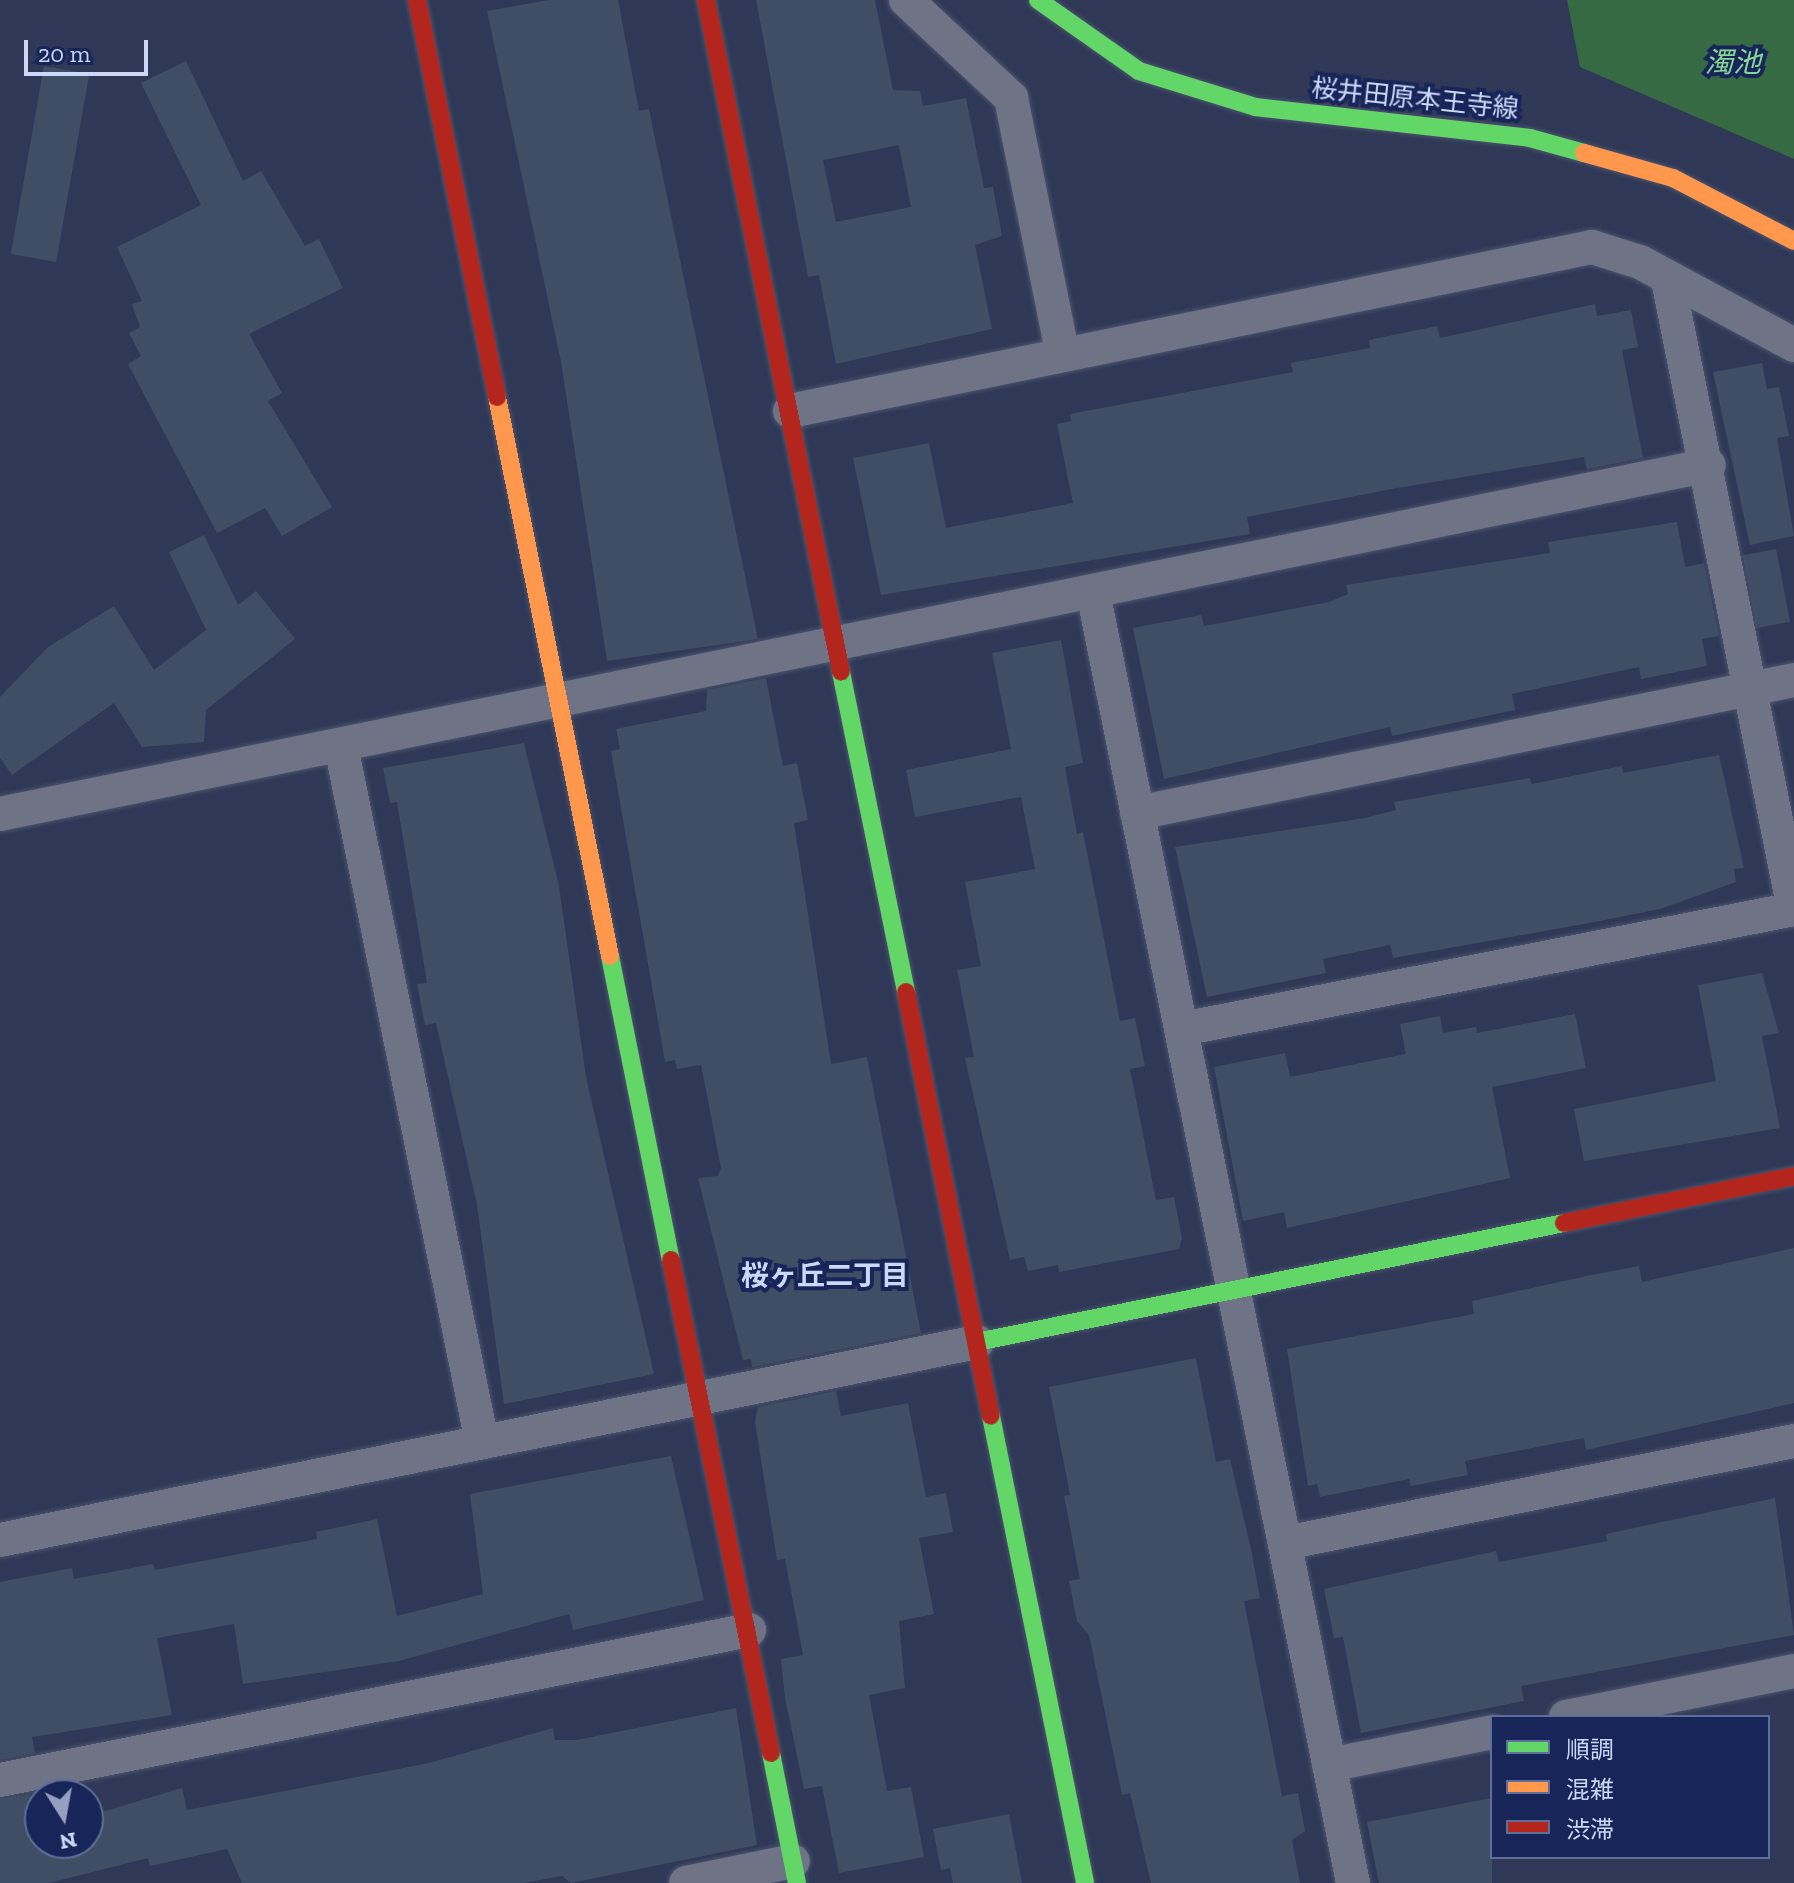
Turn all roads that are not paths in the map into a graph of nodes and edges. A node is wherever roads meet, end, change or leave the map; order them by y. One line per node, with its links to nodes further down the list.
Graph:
1 (417, 0): 15 (street)
2 (706, 0): 9 (street)
3 (906, 0): 8 (street)
4 (1038, 0): 5 (street, 桜井田原本王寺線)
5 (1794, 241)
6 (1668, 280): 7 (street); 8 (street); 10 (street)
7 (1794, 345)
8 (1062, 351): 9 (street)
9 (790, 411): 12 (street)
10 (1709, 465): 11 (street); 14 (street)
11 (1093, 592): 12 (street); 17 (street)
12 (837, 642): 15 (street); 23 (street)
13 (1794, 680): 14 (street)
14 (1750, 689): 17 (street); 19 (street)
15 (558, 698): 16 (street); 24 (street)
16 (341, 746): 18 (street); 26 (street)
17 (1137, 813): 20 (street)
18 (0, 814)
19 (1794, 909): 20 (street)
20 (1182, 1029): 22 (street)
21 (1794, 1176): 22 (street)
22 (1232, 1289): 23 (street); 28 (street)
23 (977, 1342): 24 (street); 37 (street)
24 (702, 1397): 26 (street); 29 (street)
25 (1794, 1441): 28 (street)
26 (482, 1442): 27 (street)
27 (0, 1540)
28 (1285, 1543): 33 (street)
29 (749, 1630): 34 (street); 35 (street)
30 (1794, 1671): 31 (street)
31 (1576, 1715)
32 (1490, 1732): 33 (street)
33 (1329, 1765): 38 (street)
34 (0, 1780)
35 (795, 1872): 36 (street)
36 (686, 1883)
37 (1085, 1883)
38 (1353, 1883)

